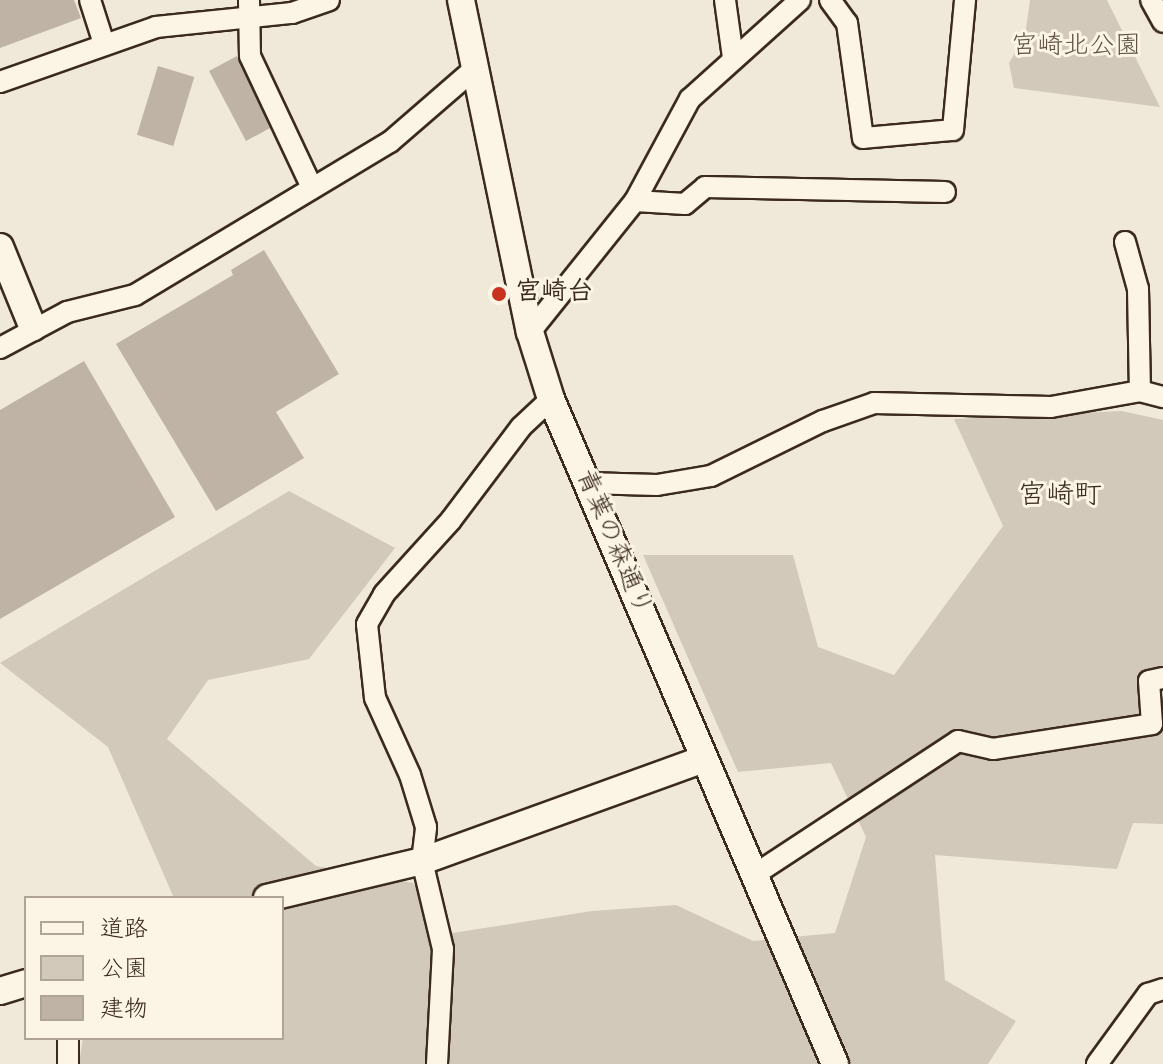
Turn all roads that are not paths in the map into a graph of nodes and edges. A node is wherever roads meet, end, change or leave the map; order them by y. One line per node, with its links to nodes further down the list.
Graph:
1 (90, 0): 11 (street)
2 (329, 0): 9 (street)
3 (461, 0): 13 (street, 青葉の森通り)
4 (725, 0): 12 (street)
5 (800, 0): 12 (street)
6 (830, 0): 7 (street)
7 (965, 0)
8 (1151, 0): 10 (street)
9 (251, 7): 11 (street); 15 (street)
10 (1163, 22)
11 (104, 44): 14 (street)
12 (733, 58): 17 (street)
13 (473, 70): 15 (street); 21 (street, 青葉の森通り)
14 (0, 82)
15 (312, 188): 20 (street)
16 (945, 192): 17 (street)
17 (635, 201): 21 (street)
18 (1125, 242): 23 (street)
19 (0, 247): 20 (street)
20 (33, 328): 22 (street)
21 (530, 332): 25 (street, 青葉の森通り)
22 (0, 348)
23 (1140, 391): 24 (street); 26 (street)
24 (1163, 397)
25 (551, 399): 26 (street, 青葉の森通り); 29 (street)
26 (586, 483): 28 (street, 青葉の森通り)
27 (1163, 678): 30 (street)
28 (704, 759): 29 (street); 30 (street, 青葉の森通り)
29 (422, 861): 31 (street); 37 (street)
30 (754, 875): 38 (street, 青葉の森通り)
31 (275, 896)
32 (24, 984): 34 (street)
33 (1163, 989): 39 (street)
34 (0, 991)
35 (68, 1040): 36 (street)
36 (68, 1064)
37 (437, 1064)
38 (835, 1064)
39 (1097, 1064)

